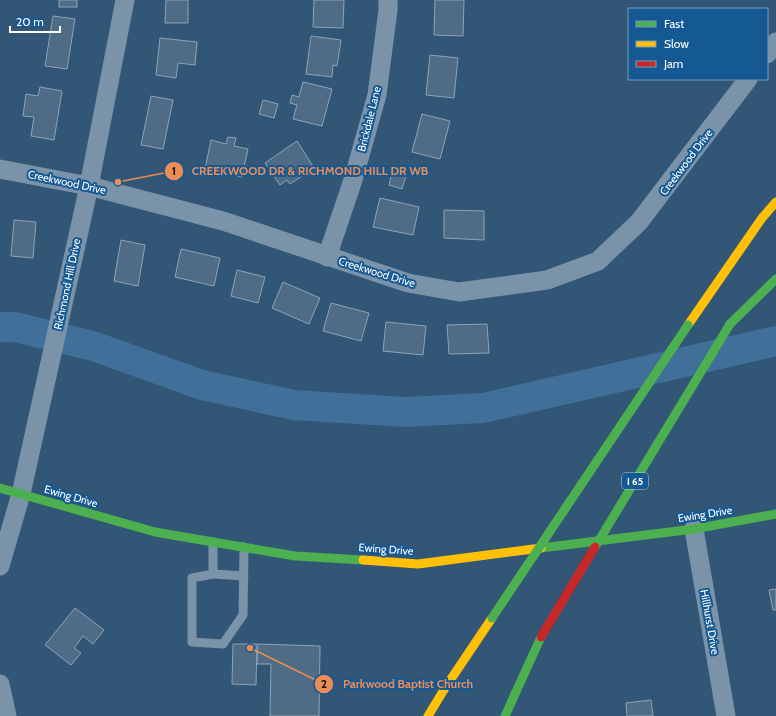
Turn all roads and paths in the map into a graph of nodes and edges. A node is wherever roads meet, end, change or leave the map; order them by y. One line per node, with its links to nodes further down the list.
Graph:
1 (125, 0): 7 (street, Richmond Hill Drive)
2 (388, 0): 9 (street, Brickdale Lane)
3 (776, 42): 4 (street)
4 (768, 53)
5 (747, 80): 9 (street, Creekwood Drive)
6 (0, 169): 7 (street, Creekwood Drive)
7 (89, 186): 9 (street, Creekwood Drive); 12 (street, Richmond Hill Drive)
8 (776, 202): 22 (main road, bridge)
9 (327, 257)
10 (776, 279): 23 (main road, I 65, bridge)
11 (0, 488): 12 (main road, Ewing Drive)
12 (21, 494): 15 (main road, Ewing Drive); 17 (street, Richmond Hill Drive)
13 (776, 514): 14 (main road, Ewing Drive)
14 (694, 529): 16 (main road, Ewing Drive); 24 (street, Hillhurst Drive)
15 (213, 542): 16 (main road, Ewing Drive); 18 (lane)
16 (244, 547): 19 (lane)
17 (0, 566)
18 (213, 574): 19 (lane); 19 (lane)
19 (244, 576)
20 (0, 684): 21 (street)
21 (7, 716)
22 (428, 716)
23 (504, 716)
24 (726, 716)

